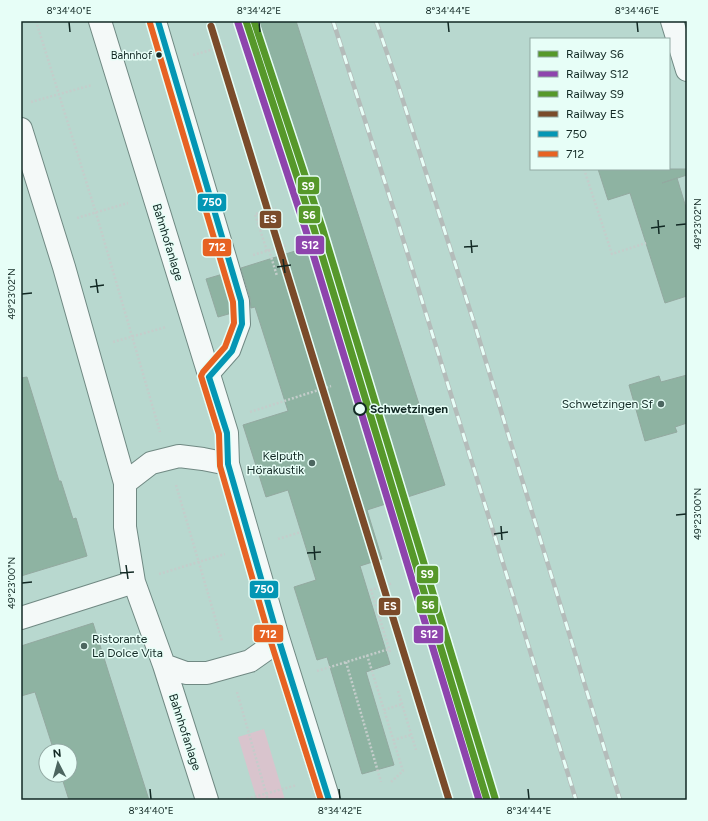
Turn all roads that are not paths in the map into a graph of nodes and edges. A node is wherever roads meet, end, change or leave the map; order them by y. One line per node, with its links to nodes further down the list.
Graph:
1 (100, 21): 6 (street, Bahnhofanlage)
2 (158, 21): 6 (lane)
3 (672, 21): 4 (street)
4 (685, 56)
5 (21, 129): 8 (street, Bahnhofanlage)
6 (209, 377): 7 (street, Bahnhofanlage)
7 (228, 464): 8 (street); 11 (street, Bahnhofanlage)
8 (125, 483): 9 (street, Bahnhofanlage)
9 (134, 582): 10 (street); 12 (street, Bahnhofanlage)
10 (21, 618)
11 (277, 634): 12 (street); 14 (street, Bahnhofanlage)
12 (164, 665): 13 (street, Bahnhofanlage)
13 (207, 800)
14 (329, 800)

